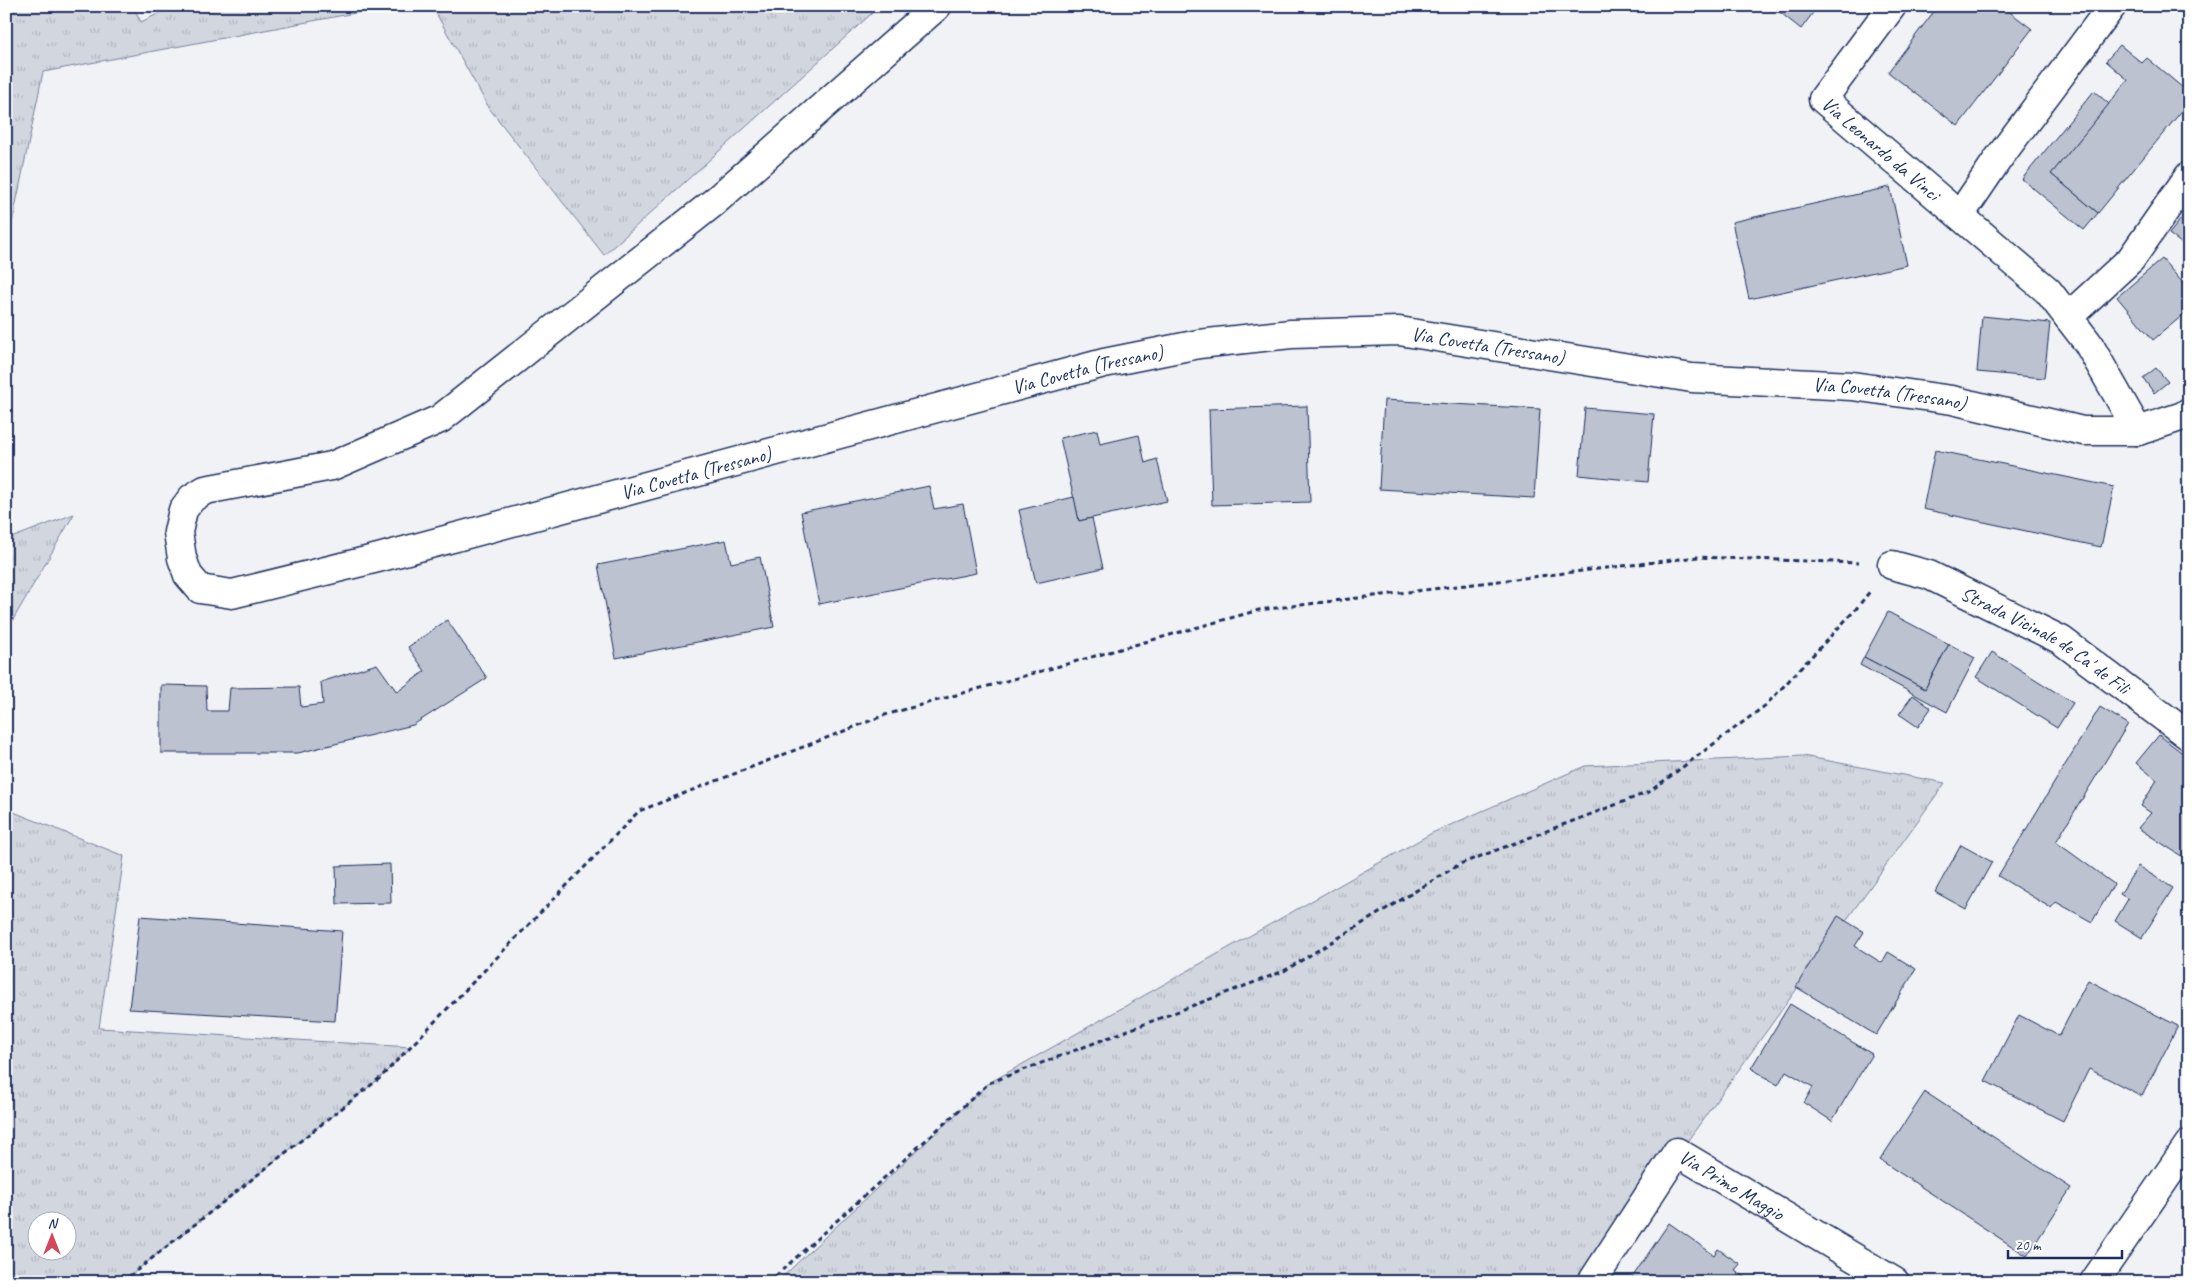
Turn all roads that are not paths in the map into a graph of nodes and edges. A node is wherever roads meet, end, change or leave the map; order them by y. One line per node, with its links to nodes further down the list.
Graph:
1 (937, 6): 8 (street, Via Covetta (Tressano))
2 (1892, 6): 5 (street, Via Leonardo da Vinci)
3 (2112, 6): 5 (street, Via Leonardo da Vinci)
4 (2189, 176): 6 (street)
5 (1960, 215): 6 (street, Via Leonardo da Vinci)
6 (2068, 317): 8 (street, Via Leonardo da Vinci)
7 (2189, 412): 8 (street, Via Covetta (Tressano))
8 (2138, 431)
9 (1892, 564): 10 (street, Strada Vicinale de Ca' de Fili)
10 (2189, 736)
11 (2189, 1144): 14 (street)
12 (1592, 1282): 13 (street, Via Primo Maggio)
13 (1895, 1282)
14 (2094, 1282)

